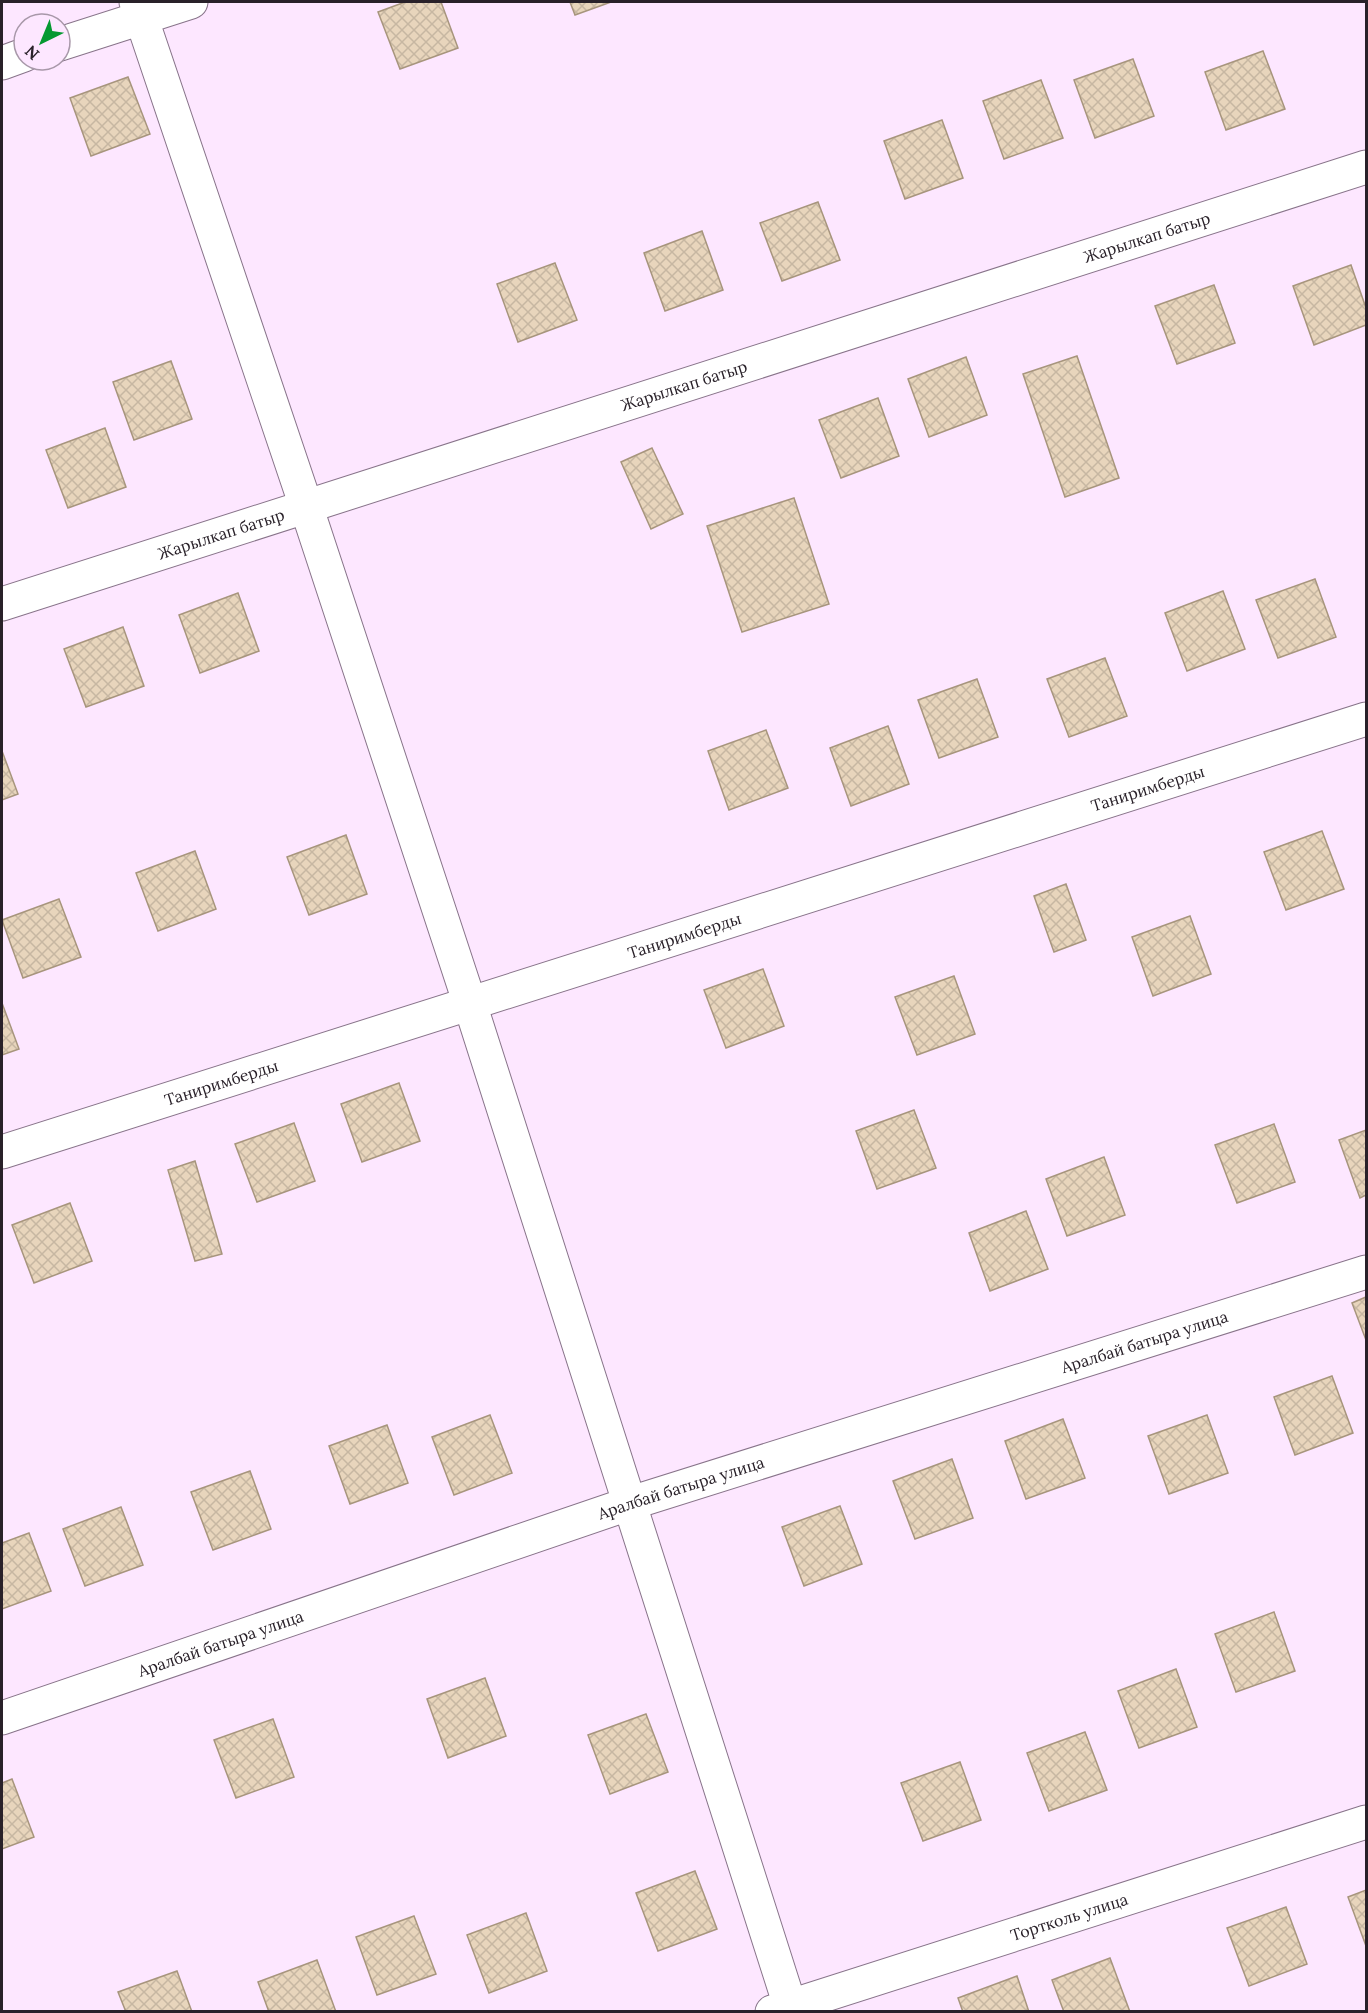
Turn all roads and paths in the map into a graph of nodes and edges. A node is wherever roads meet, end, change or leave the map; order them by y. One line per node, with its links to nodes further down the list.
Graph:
1 (191, 2): 2 (street)
2 (138, 9): 3 (street); 5 (street)
3 (72, 39)
4 (1366, 167): 5 (street, Жарылкап батыр)
5 (306, 506): 6 (street, Жарылкап батыр); 8 (street)
6 (2, 604)
7 (1366, 719): 8 (street, Таниримберды)
8 (470, 1004): 9 (street, Таниримберды); 11 (street)
9 (2, 1152)
10 (1366, 1272): 11 (street, Аралбай батыра улица)
11 (631, 1503): 12 (street, Аралбай батыра улица); 14 (street)
12 (2, 1718)
13 (1366, 1822): 14 (street, Тортколь улица)
14 (784, 2010)

